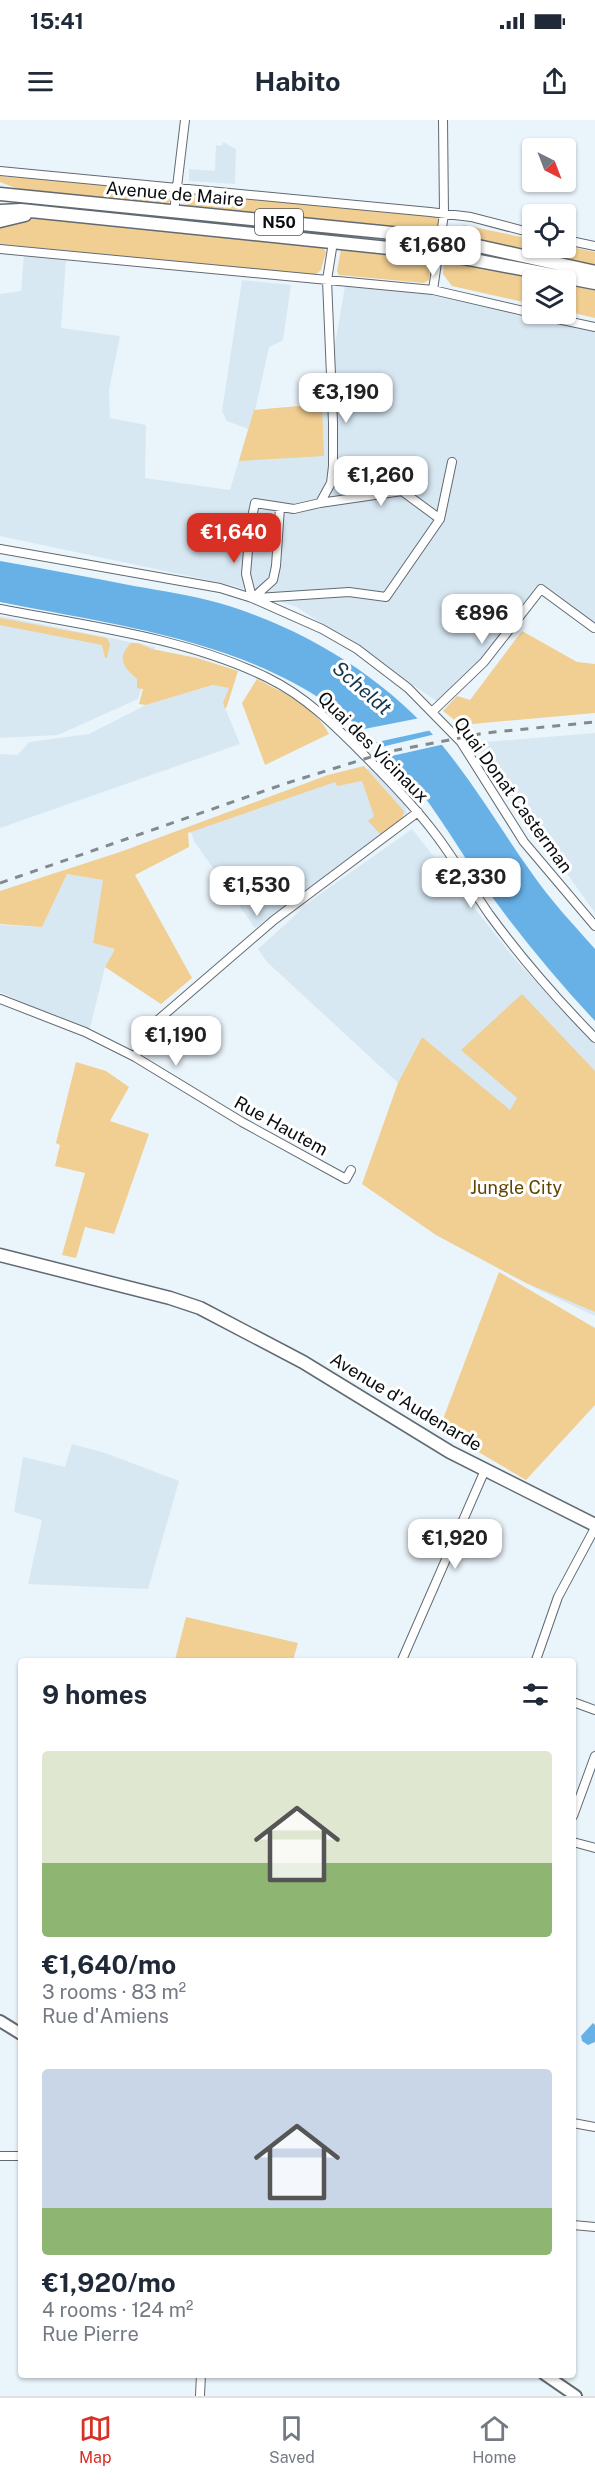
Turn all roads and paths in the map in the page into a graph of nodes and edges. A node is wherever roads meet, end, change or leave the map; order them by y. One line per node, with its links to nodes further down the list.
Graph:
1 (185, 120): 5 (street)
2 (443, 120): 11 (street)
3 (0, 171): 5 (street, Avenue de Maire)
4 (0, 185): 7 (main road)
5 (178, 187): 10 (street); 11 (street, Avenue de Maire)
6 (0, 194): 7 (main road, Avenue de Maire / N50)
7 (20, 196): 10 (main road, Avenue de Maire / N50)
8 (0, 211): 9 (main road, Avenue de Maire / N50)
9 (35, 213): 12 (main road); 15 (main road, Avenue de Maire / N50)
10 (174, 213): 14 (main road, Avenue de Maire / N50)
11 (444, 213): 13 (street, Avenue de Maire); 14 (street)
12 (0, 221)
13 (522, 230)
14 (442, 238): 19 (street); 20 (main road, Avenue de Maire / N50)
15 (333, 242): 19 (main road, Avenue de Maire / N50); 21 (street)
16 (576, 242): 17 (street)
17 (595, 246)
18 (0, 249): 21 (street)
19 (437, 253): 22 (main road, Avenue de Maire / N50); 23 (street)
20 (595, 272)
21 (327, 280): 23 (street); 28 (street)
22 (595, 283)
23 (433, 290): 24 (street)
24 (522, 310)
25 (576, 323): 26 (street)
26 (595, 327)
27 (452, 462): 32 (street)
28 (333, 466): 29 (street); 30 (street)
29 (402, 491): 30 (street); 32 (street)
30 (320, 503): 31 (street)
31 (280, 507): 34 (street); 34 (street)
32 (440, 519): 34 (street)
33 (0, 549): 34 (street, Quai Donat Casterman)
34 (252, 598): 37 (street, Quai Donat Casterman)
35 (0, 609): 38 (street, Quai des Vicinaux)
36 (594, 628): 37 (street)
37 (433, 711): 39 (street, Quai Donat Casterman)
38 (418, 812): 41 (street, Quai des Vicinaux); 42 (street)
39 (595, 926)
40 (0, 999): 42 (street, Rue Hautem)
41 (595, 1038)
42 (135, 1057): 43 (street, Rue Hautem)
43 (351, 1170)
44 (0, 1255): 45 (main road, Avenue d'Audenarde)
45 (485, 1470): 46 (main road, Avenue d'Audenarde); 47 (street)
46 (595, 1527): 48 (street)
47 (403, 1658)
48 (537, 1658)
49 (576, 1703): 50 (street)
50 (595, 1710)
51 (595, 1756): 52 (street)
52 (576, 1808)
53 (576, 1843): 54 (street)
54 (595, 1848)
55 (0, 2021): 56 (street)
56 (18, 2032)
57 (576, 2124): 58 (street)
58 (595, 2127)
59 (0, 2156): 60 (street)
60 (18, 2156)
61 (576, 2225): 62 (street)
62 (595, 2227)
63 (201, 2378): 65 (street)
64 (550, 2378): 66 (street)
65 (200, 2396)
66 (576, 2396)

